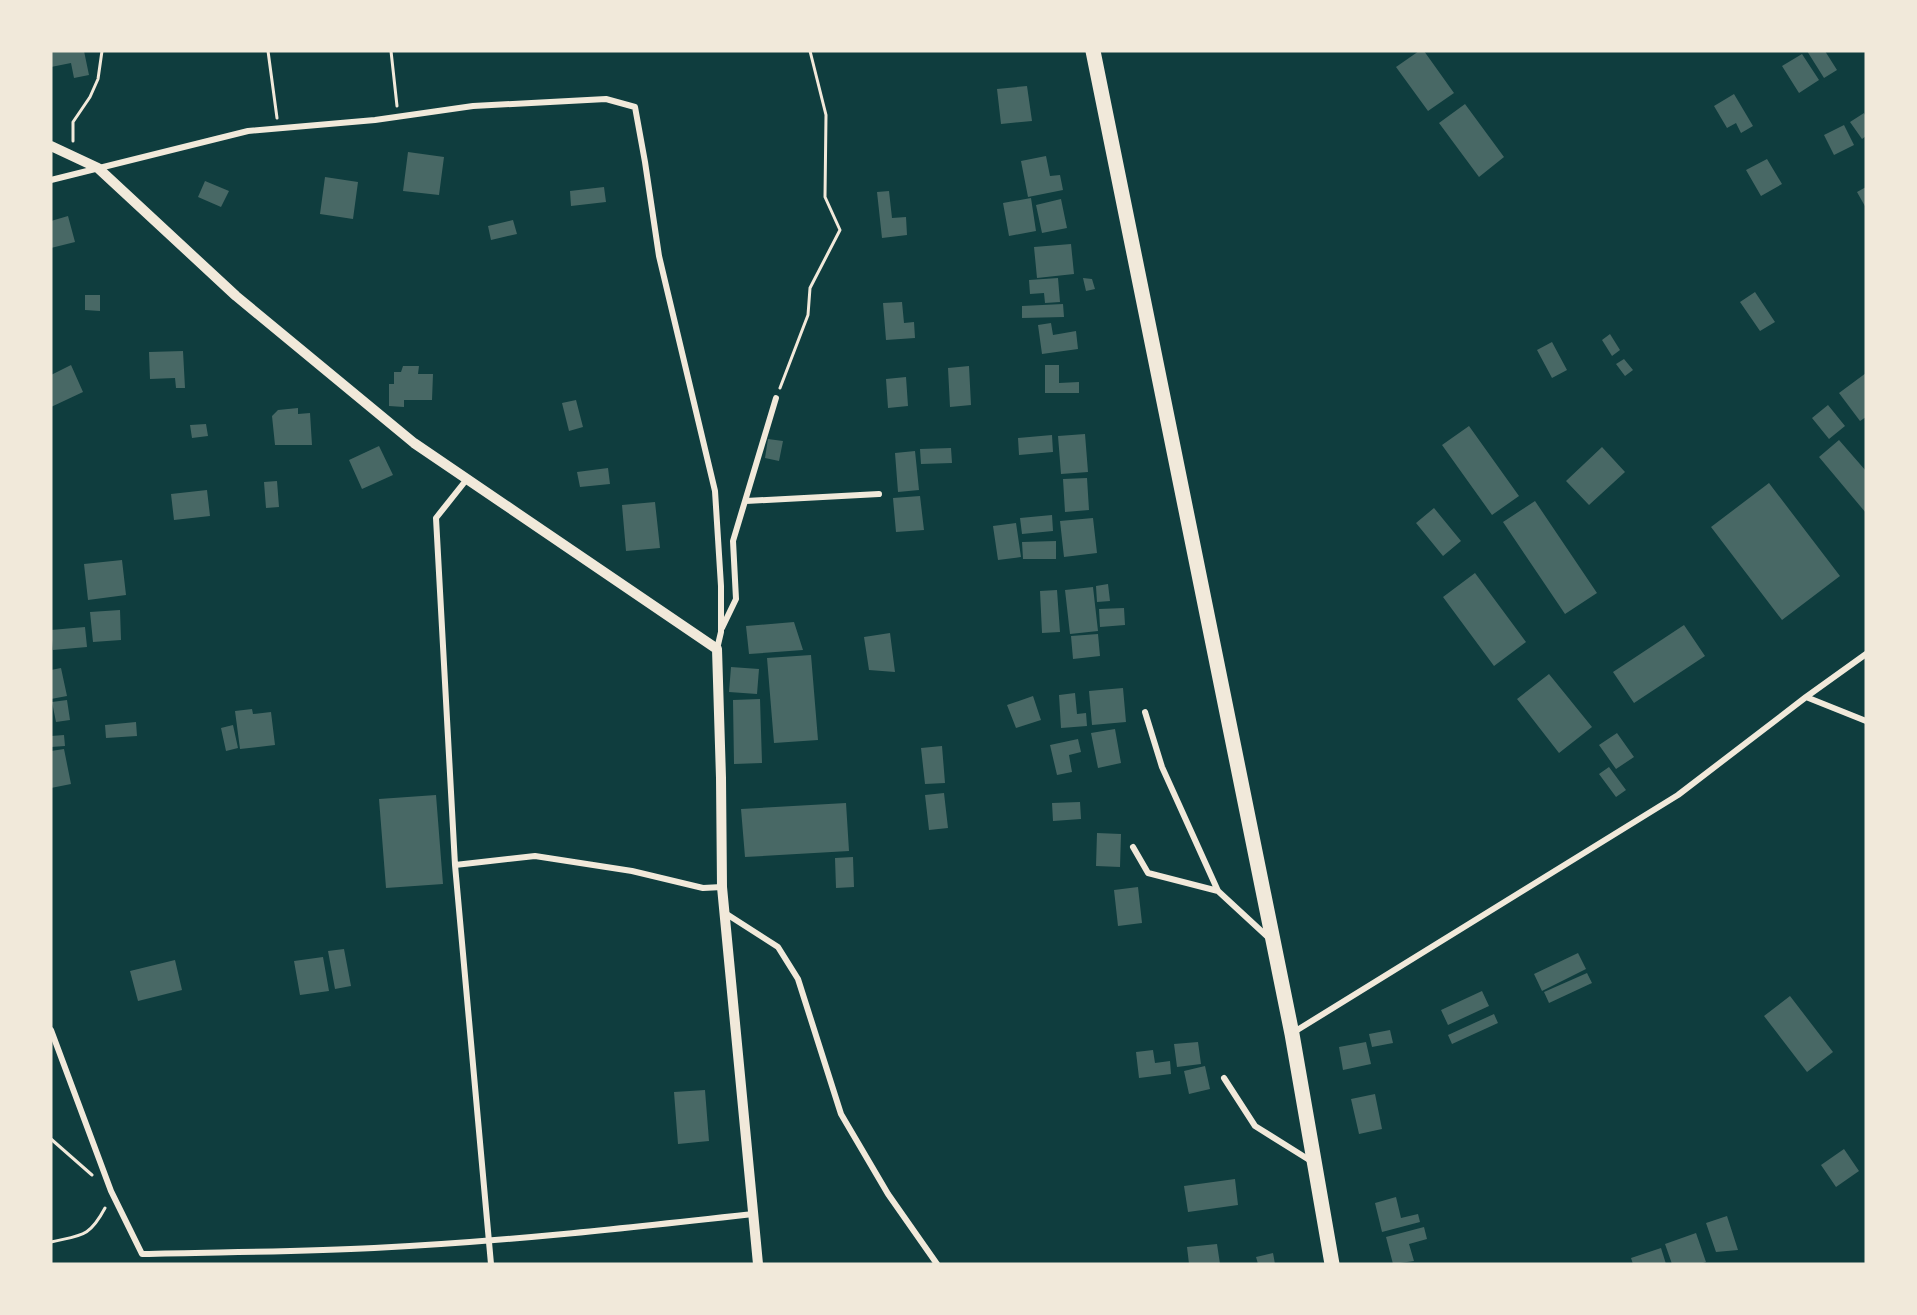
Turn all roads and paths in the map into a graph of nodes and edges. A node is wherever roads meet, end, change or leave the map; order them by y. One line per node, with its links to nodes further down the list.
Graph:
1 (102, 51): 9 (path)
2 (268, 51): 7 (path)
3 (391, 51): 6 (path)
4 (810, 51): 12 (path)
5 (1093, 51): 27 (main road)
6 (398, 117): 7 (street); 16 (street)
7 (278, 129): 10 (street)
8 (51, 146): 9 (street)
9 (73, 156): 10 (street)
10 (98, 168): 11 (street); 13 (street)
11 (51, 180)
12 (776, 398): 15 (street)
13 (467, 479): 17 (street); 23 (street)
14 (879, 494): 15 (street)
15 (746, 501): 16 (street)
16 (721, 632): 17 (street)
17 (717, 649): 24 (street)
18 (1866, 654): 19 (street)
19 (1806, 697): 21 (street); 29 (street)
20 (1145, 712): 25 (street)
21 (1866, 721)
22 (1134, 847): 25 (street)
23 (455, 865): 24 (street); 35 (street)
24 (722, 887): 26 (street)
25 (1218, 891): 27 (street)
26 (725, 913): 34 (street); 39 (street)
27 (1273, 941): 29 (main road)
28 (51, 1030): 33 (street)
29 (1292, 1034): 32 (main road)
30 (1224, 1078): 32 (street)
31 (51, 1139): 33 (path)
32 (1314, 1163): 40 (main road)
33 (112, 1195): 35 (street); 36 (path)
34 (753, 1214): 35 (street); 38 (street)
35 (490, 1241): 37 (street)
36 (53, 1243)
37 (491, 1264)
38 (758, 1264)
39 (937, 1264)
40 (1332, 1264)

